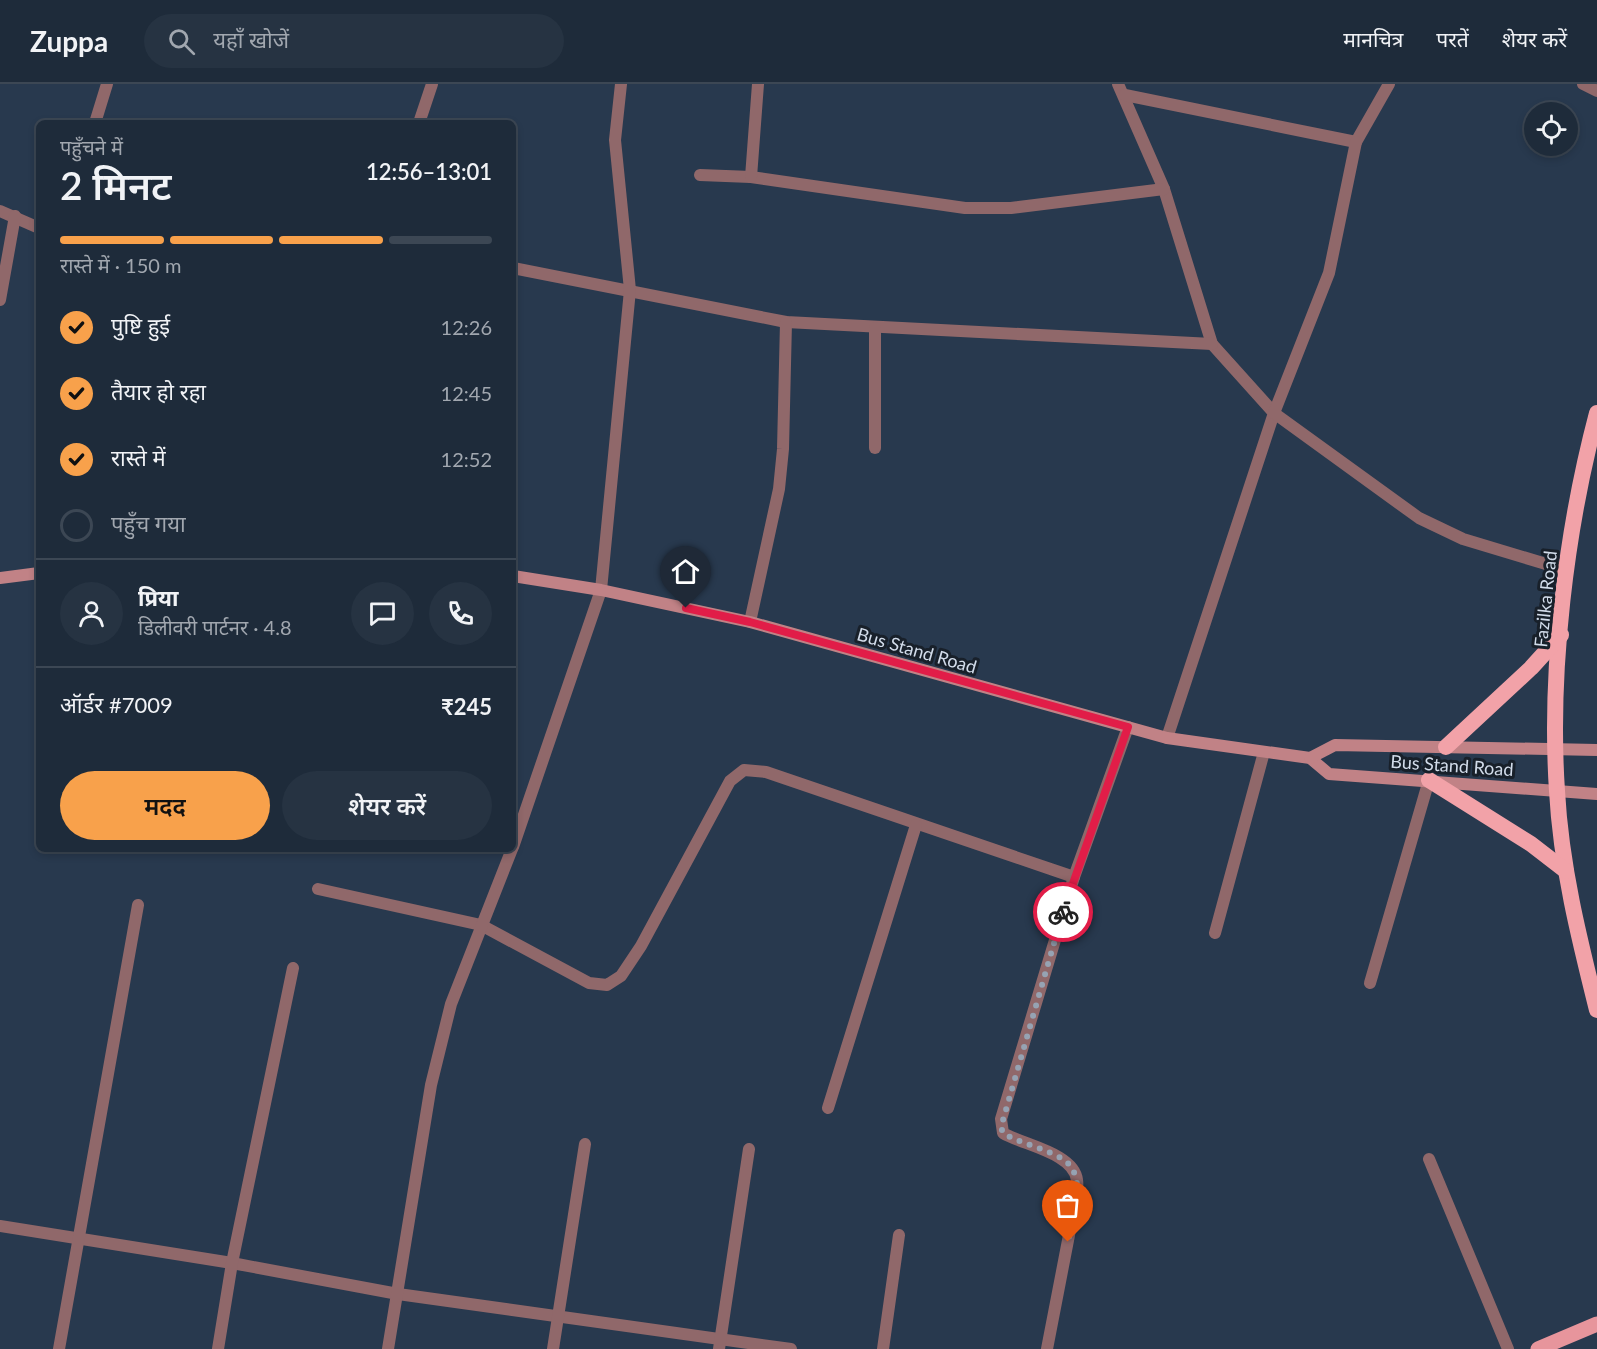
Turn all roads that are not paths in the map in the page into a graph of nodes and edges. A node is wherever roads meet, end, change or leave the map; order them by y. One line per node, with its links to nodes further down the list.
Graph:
1 (107, 84): 10 (street)
2 (432, 84): 11 (street)
3 (621, 84): 20 (street)
4 (758, 84): 14 (street)
5 (1118, 84): 9 (street)
6 (1389, 84): 12 (street)
7 (1583, 84): 8 (street)
8 (1597, 91)
9 (1125, 95): 12 (street); 15 (street)
10 (96, 120)
11 (420, 120)
12 (1356, 142): 25 (street)
13 (700, 175): 14 (street)
14 (751, 177): 15 (street)
15 (1164, 189): 24 (street)
16 (0, 211): 17 (street)
17 (15, 216): 18 (street); 21 (street)
18 (36, 226)
19 (516, 269): 20 (street)
20 (630, 290): 22 (street); 32 (street)
21 (0, 300)
22 (786, 322): 23 (street); 33 (street)
23 (875, 328): 24 (street); 27 (street)
24 (1212, 344): 25 (street)
25 (1274, 412): 28 (street); 36 (street)
26 (1597, 413): 28 (highway, Fazilka Road)
27 (875, 448)
28 (1566, 570): 34 (highway, Fazilka Road)
29 (36, 573): 31 (main road)
30 (516, 576): 32 (main road, Bus Stand Road)
31 (0, 578)
32 (601, 590): 33 (main road, Bus Stand Road); 46 (street)
33 (750, 622): 35 (main road, Bus Stand Road)
34 (1560, 635): 37 (highway); 39 (highway, Fazilka Road)
35 (1128, 727): 36 (main road, Bus Stand Road); 49 (street)
36 (1167, 738): 40 (main road, Bus Stand Road)
37 (1446, 747): 39 (main road, Bus Stand Road); 41 (main road, Bus Stand Road)
38 (1597, 750): 39 (main road, Bus Stand Road)
39 (1557, 751): 43 (highway, Fazilka Road)
40 (1264, 752): 41 (main road, Bus Stand Road); 53 (street)
41 (1310, 758): 42 (main road, Bus Stand Road)
42 (1429, 780): 43 (main road, Bus Stand Road); 48 (highway); 55 (street)
43 (1557, 791): 44 (main road, Bus Stand Road); 48 (highway, Fazilka Road)
44 (1597, 794)
45 (916, 825): 49 (street); 52 (street); 57 (street)
46 (516, 836)
47 (510, 852): 52 (street)
48 (1566, 871): 56 (highway, Fazilka Road)
49 (1074, 877): 75 (street)
50 (318, 889): 52 (street)
51 (138, 905): 63 (street)
52 (481, 925): 65 (street)
53 (1215, 933)
54 (293, 968): 64 (street)
55 (1370, 983)
56 (1597, 1010)
57 (828, 1108)
58 (585, 1144): 66 (street)
59 (749, 1149): 68 (street)
60 (1429, 1159): 76 (street)
61 (0, 1226): 63 (street)
62 (899, 1235): 74 (street)
63 (79, 1238): 64 (street); 69 (street)
64 (232, 1263): 65 (street); 70 (street)
65 (399, 1294): 66 (street); 71 (street)
66 (559, 1317): 68 (street); 72 (street)
67 (1597, 1324): 77 (main road)
68 (719, 1344): 73 (street)
69 (59, 1349)
70 (218, 1349)
71 (388, 1349)
72 (552, 1349)
73 (791, 1349)
74 (883, 1349)
75 (1047, 1349)
76 (1508, 1349)
77 (1538, 1349)

